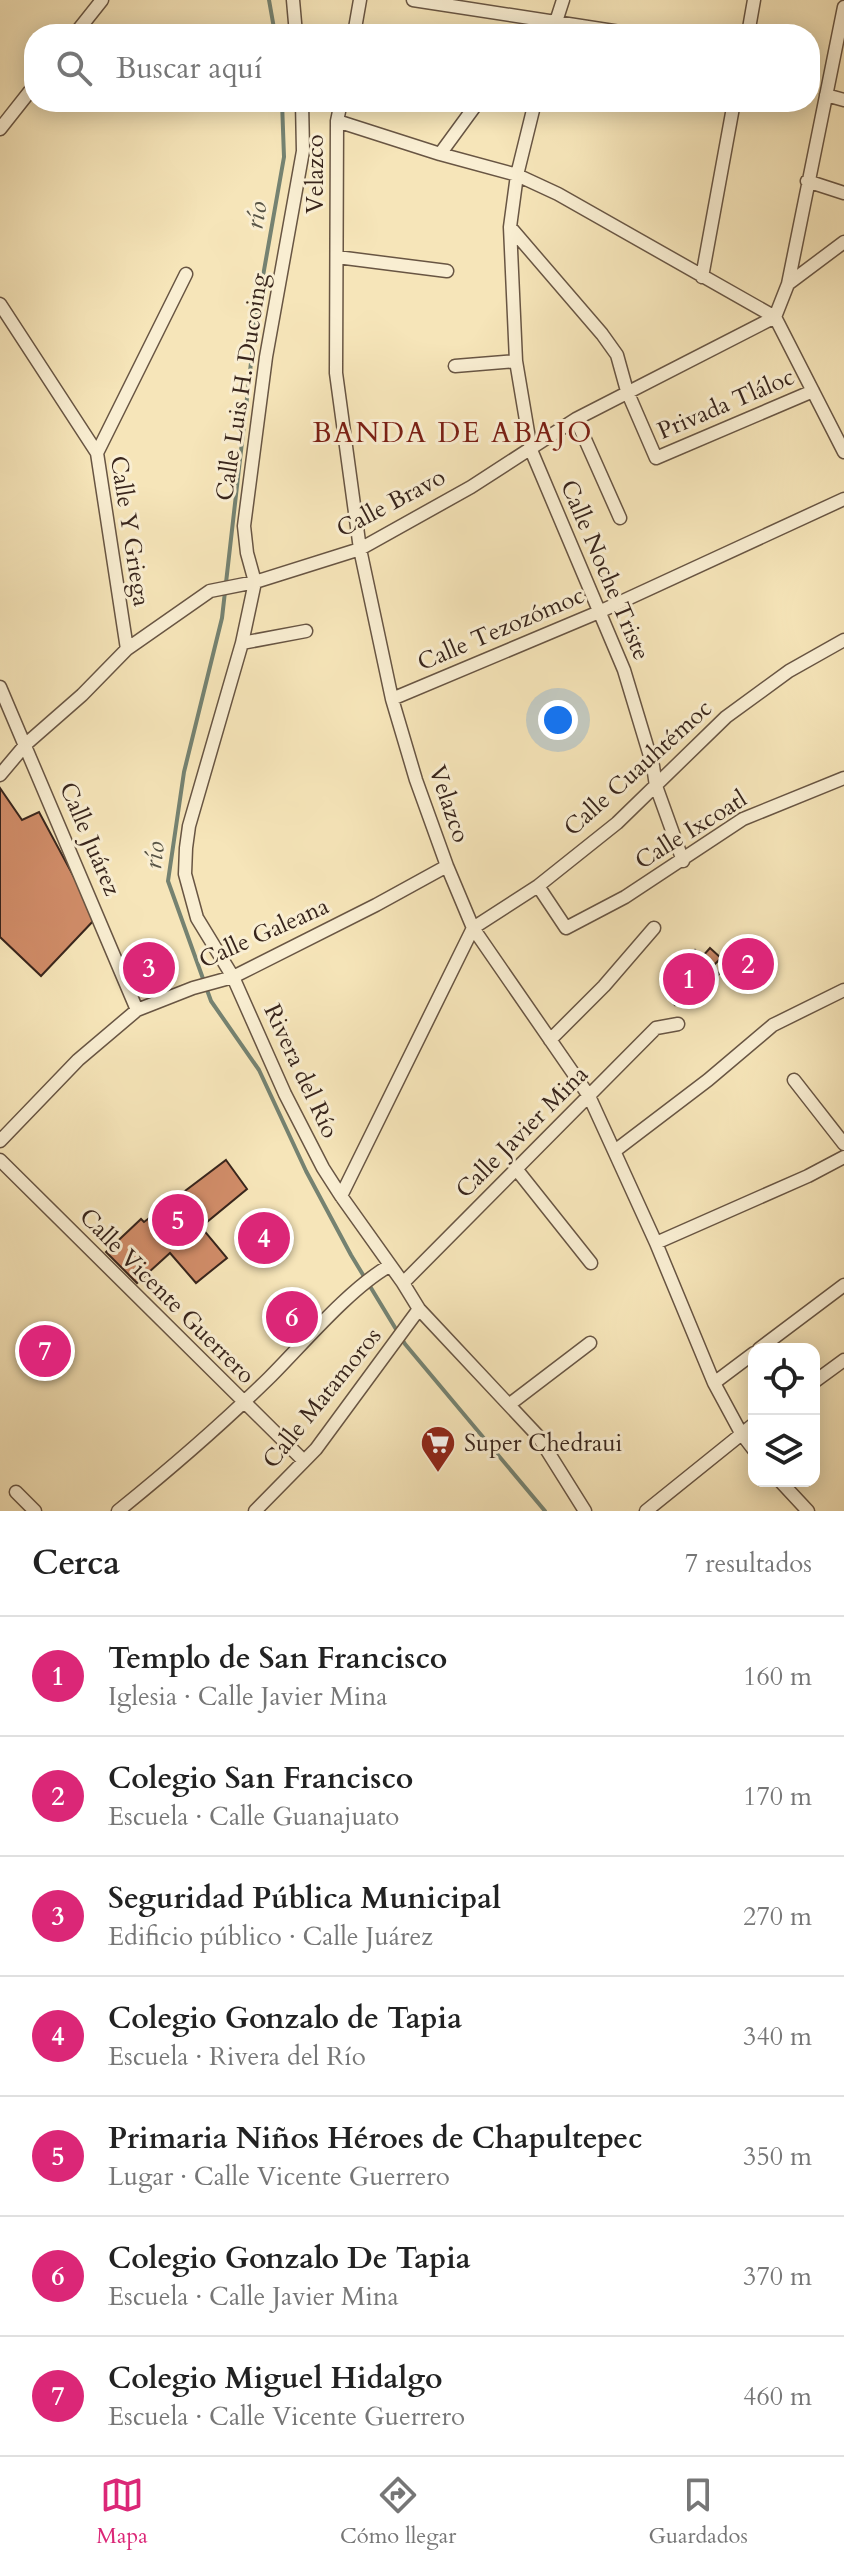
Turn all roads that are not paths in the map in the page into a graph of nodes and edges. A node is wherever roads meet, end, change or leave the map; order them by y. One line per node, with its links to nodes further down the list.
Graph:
1 (102, 0): 10 (street)
2 (293, 0): 11 (street)
3 (360, 0): 12 (street)
4 (413, 0): 9 (street)
5 (563, 0): 9 (street)
6 (754, 0): 15 (street)
7 (837, 0): 8 (street)
8 (844, 5): 16 (street)
9 (556, 20): 13 (street); 14 (street)
10 (83, 24)
11 (295, 24)
12 (356, 24)
13 (555, 24)
14 (578, 24)
15 (750, 24)
16 (826, 95): 18 (street); 28 (street)
17 (24, 99): 25 (street)
18 (844, 100)
19 (302, 112): 50 (street, Calle Luis H. Ducoing)
20 (339, 112): 24 (street, Velazco)
21 (471, 112): 26 (street)
22 (533, 112): 27 (street, Calle Noche Triste)
23 (732, 112): 35 (street)
24 (337, 121): 26 (street); 32 (street, Velazco)
25 (0, 129)
26 (440, 154): 27 (street)
27 (517, 175): 30 (street, Calle Noche Triste); 35 (street)
28 (807, 181): 29 (street); 36 (street)
29 (844, 193)
30 (510, 227): 39 (street, Calle Noche Triste); 41 (street)
31 (844, 242): 36 (street)
32 (337, 257): 33 (street); 49 (street, Velazco)
33 (447, 271)
34 (186, 274): 46 (street)
35 (702, 277): 38 (street)
36 (788, 284): 38 (street)
37 (0, 304): 46 (street, Calle Y Griega)
38 (775, 317): 41 (street, Calle Bravo); 42 (street)
39 (516, 361): 40 (street); 44 (street, Calle Noche Triste)
40 (455, 366)
41 (627, 391): 42 (street, Privada Tláloc); 43 (street, Calle Bravo)
42 (813, 391): 45 (street)
43 (576, 419): 44 (street, Calle Bravo); 48 (street)
44 (531, 450): 49 (street, Calle Bravo); 51 (street, Calle Noche Triste)
45 (844, 452)
46 (97, 453): 55 (street, Calle Y Griega)
47 (844, 499): 51 (street, Calle Tezozómoc)
48 (620, 518)
49 (360, 549): 50 (street, Calle Bravo); 57 (street, Velazco)
50 (252, 583): 54 (street, Rivera del Río); 55 (street, Calle Bravo)
51 (599, 612): 57 (street, Calle Tezozómoc); 61 (street, Calle Noche Triste)
52 (306, 631): 54 (street)
53 (844, 640): 61 (street, Calle Cuauhtémoc)
54 (242, 643): 67 (street, Rivera del Río)
55 (127, 649): 58 (street, Calle Bravo)
56 (0, 687): 58 (street, Calle Juárez)
57 (392, 699): 63 (street, Velazco)
58 (26, 744): 59 (street, Calle Bravo); 69 (street, Calle Juárez)
59 (0, 775)
60 (844, 778): 62 (street, Calle Ixcoatl)
61 (656, 786): 62 (street, Calle Noche Triste); 64 (street, Calle Cuauhtémoc)
62 (683, 861): 64 (street, Calle Ixcoatl)
63 (447, 866): 65 (street, Velazco); 67 (street, Calle Galeana)
64 (538, 886): 65 (street, Calle Cuauhtémoc)
65 (473, 928): 71 (street, Velazco); 80 (street)
66 (654, 928): 71 (street)
67 (228, 978): 69 (street, Calle Galeana); 80 (street, Rivera del Río)
68 (842, 996): 76 (street)
69 (137, 1010): 74 (street, Calle Galeana)
70 (678, 1024): 73 (street, Calle Javier Mina)
71 (550, 1040): 73 (street, Velazco)
72 (794, 1080): 75 (street)
73 (589, 1096): 76 (street, Velazco); 79 (street, Calle Javier Mina)
74 (0, 1141)
75 (844, 1144)
76 (616, 1150): 81 (street, Velazco)
77 (844, 1157): 81 (street)
78 (0, 1160): 93 (street, Calle Vicente Guerrero)
79 (517, 1170): 82 (street); 84 (street, Calle Javier Mina)
80 (341, 1196): 83 (street, Rivera del Río)
81 (656, 1243): 92 (street, Velazco)
82 (591, 1263)
83 (389, 1266): 84 (street, Rivera del Río); 93 (street)
84 (403, 1283): 86 (street, Rivera del Río)
85 (844, 1285): 88 (street)
86 (419, 1309): 94 (street, Rivera del Río); 98 (street, Calle Matamoros)
87 (590, 1343): 94 (street)
88 (767, 1343)
89 (748, 1358): 92 (street)
90 (844, 1360): 91 (street)
91 (820, 1378)
92 (714, 1383): 96 (street, Velazco)
93 (243, 1403): 98 (street, Calle Vicente Guerrero); 102 (street)
94 (510, 1404): 104 (street, Rivera del Río)
95 (748, 1428): 96 (street)
96 (741, 1433): 97 (street, Velazco); 105 (street)
97 (748, 1442)
98 (304, 1461): 103 (street, Calle Matamoros)
99 (786, 1487): 106 (street)
100 (16, 1492): 101 (street)
101 (35, 1511)
102 (118, 1511)
103 (255, 1511)
104 (585, 1511)
105 (646, 1511)
106 (808, 1511)

